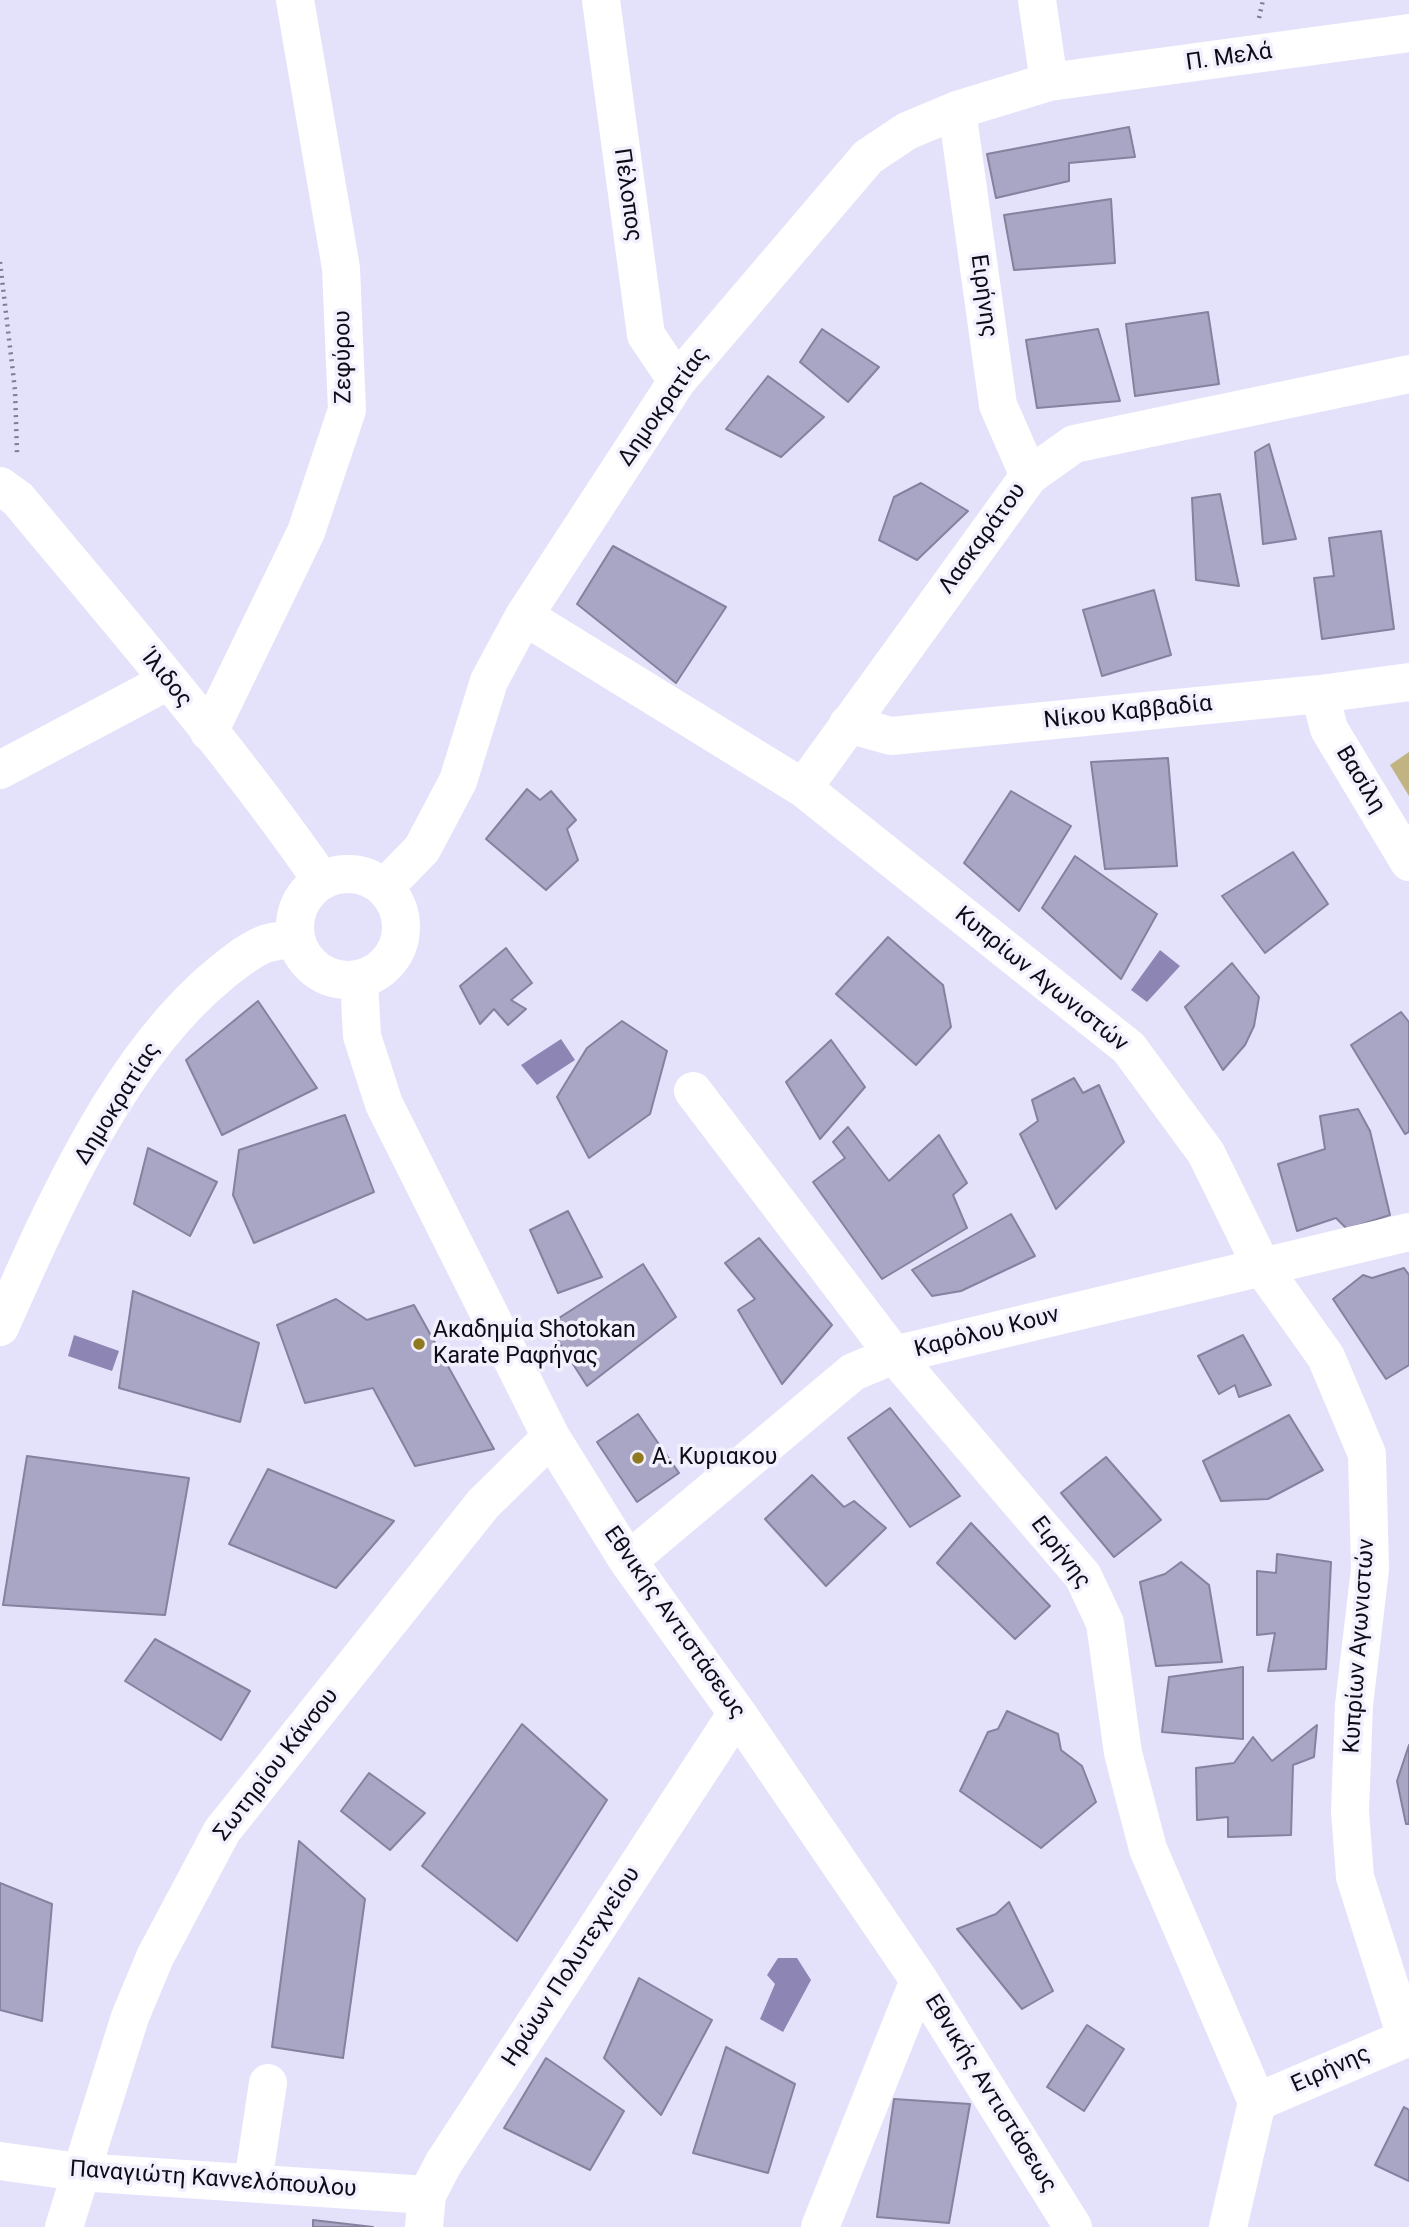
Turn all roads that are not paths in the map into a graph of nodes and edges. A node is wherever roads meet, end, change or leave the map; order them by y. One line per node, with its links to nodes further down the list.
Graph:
1 (295, 0): 16 (street, Ζεφύρου)
2 (601, 0): 8 (street, Πέλοπος)
3 (1037, 0): 5 (street)
4 (1409, 33): 5 (street, Π. Μελά)
5 (1049, 82): 6 (street, Δημοκρατίας)
6 (957, 110): 8 (street, Δημοκρατίας); 9 (street, Ειρήνης)
7 (1409, 374): 9 (street, Λασκαράτου)
8 (677, 381): 11 (street, Δημοκρατίας)
9 (1029, 476): 15 (street, Λασκαράτου)
10 (9, 493): 12 (street, Ίλιδος)
11 (524, 616): 18 (street, Κυπρίων Αγωνιστών); 21 (street, Δημοκρατίας)
12 (168, 681): 16 (street, Ίλιδος); 17 (street)
13 (1409, 682): 14 (street, Νίκου Καββαδία)
14 (1320, 694): 15 (street, Νίκου Καββαδία); 19 (street, Βασίλη)
15 (848, 724): 18 (street, Λασκαράτου)
16 (209, 732): 20 (street, Ίλιδος)
17 (0, 769)
18 (803, 788): 26 (street, Κυπρίων Αγωνιστών)
19 (1409, 862)
20 (322, 881): 21 (street); 22 (street)
21 (384, 888): 23 (street)
22 (296, 938): 23 (street); 27 (street, Δημοκρατίας)
23 (359, 979): 29 (street, Εθνικής Αντιστάσεως)
24 (694, 1091): 28 (street, Ειρήνης)
25 (1409, 1232): 26 (street, Καρόλου Κουν)
26 (1262, 1267): 28 (street, Καρόλου Κουν); 33 (street, Κυπρίων Αγωνιστών)
27 (0, 1327)
28 (894, 1355): 30 (street, Καρόλου Κουν); 35 (street, Ειρήνης)
29 (551, 1437): 30 (street, Εθνικής Αντιστάσεως); 37 (street, Σωτηρίου Κάνσου)
30 (628, 1561): 31 (street, Εθνικής Αντιστάσεως)
31 (737, 1713): 32 (street, Εθνικής Αντιστάσεως); 39 (street, Ηρώων Πολυτεχνείου)
32 (919, 1980): 41 (street); 42 (street, Εθνικής Αντιστάσεως)
33 (1407, 2037): 35 (street, Ειρήνης)
34 (268, 2083): 38 (street)
35 (1257, 2102): 43 (street)
36 (0, 2161): 37 (street, Παναγιώτη Καννελόπουλου)
37 (79, 2172): 38 (street, Παναγιώτη Καννελόπουλου); 40 (street, Σωτηρίου Κάνσου)
38 (253, 2182): 39 (street, Παναγιώτη Καννελόπουλου)
39 (426, 2211)
40 (64, 2227)
41 (820, 2227)
42 (1073, 2227)
43 (1228, 2227)

